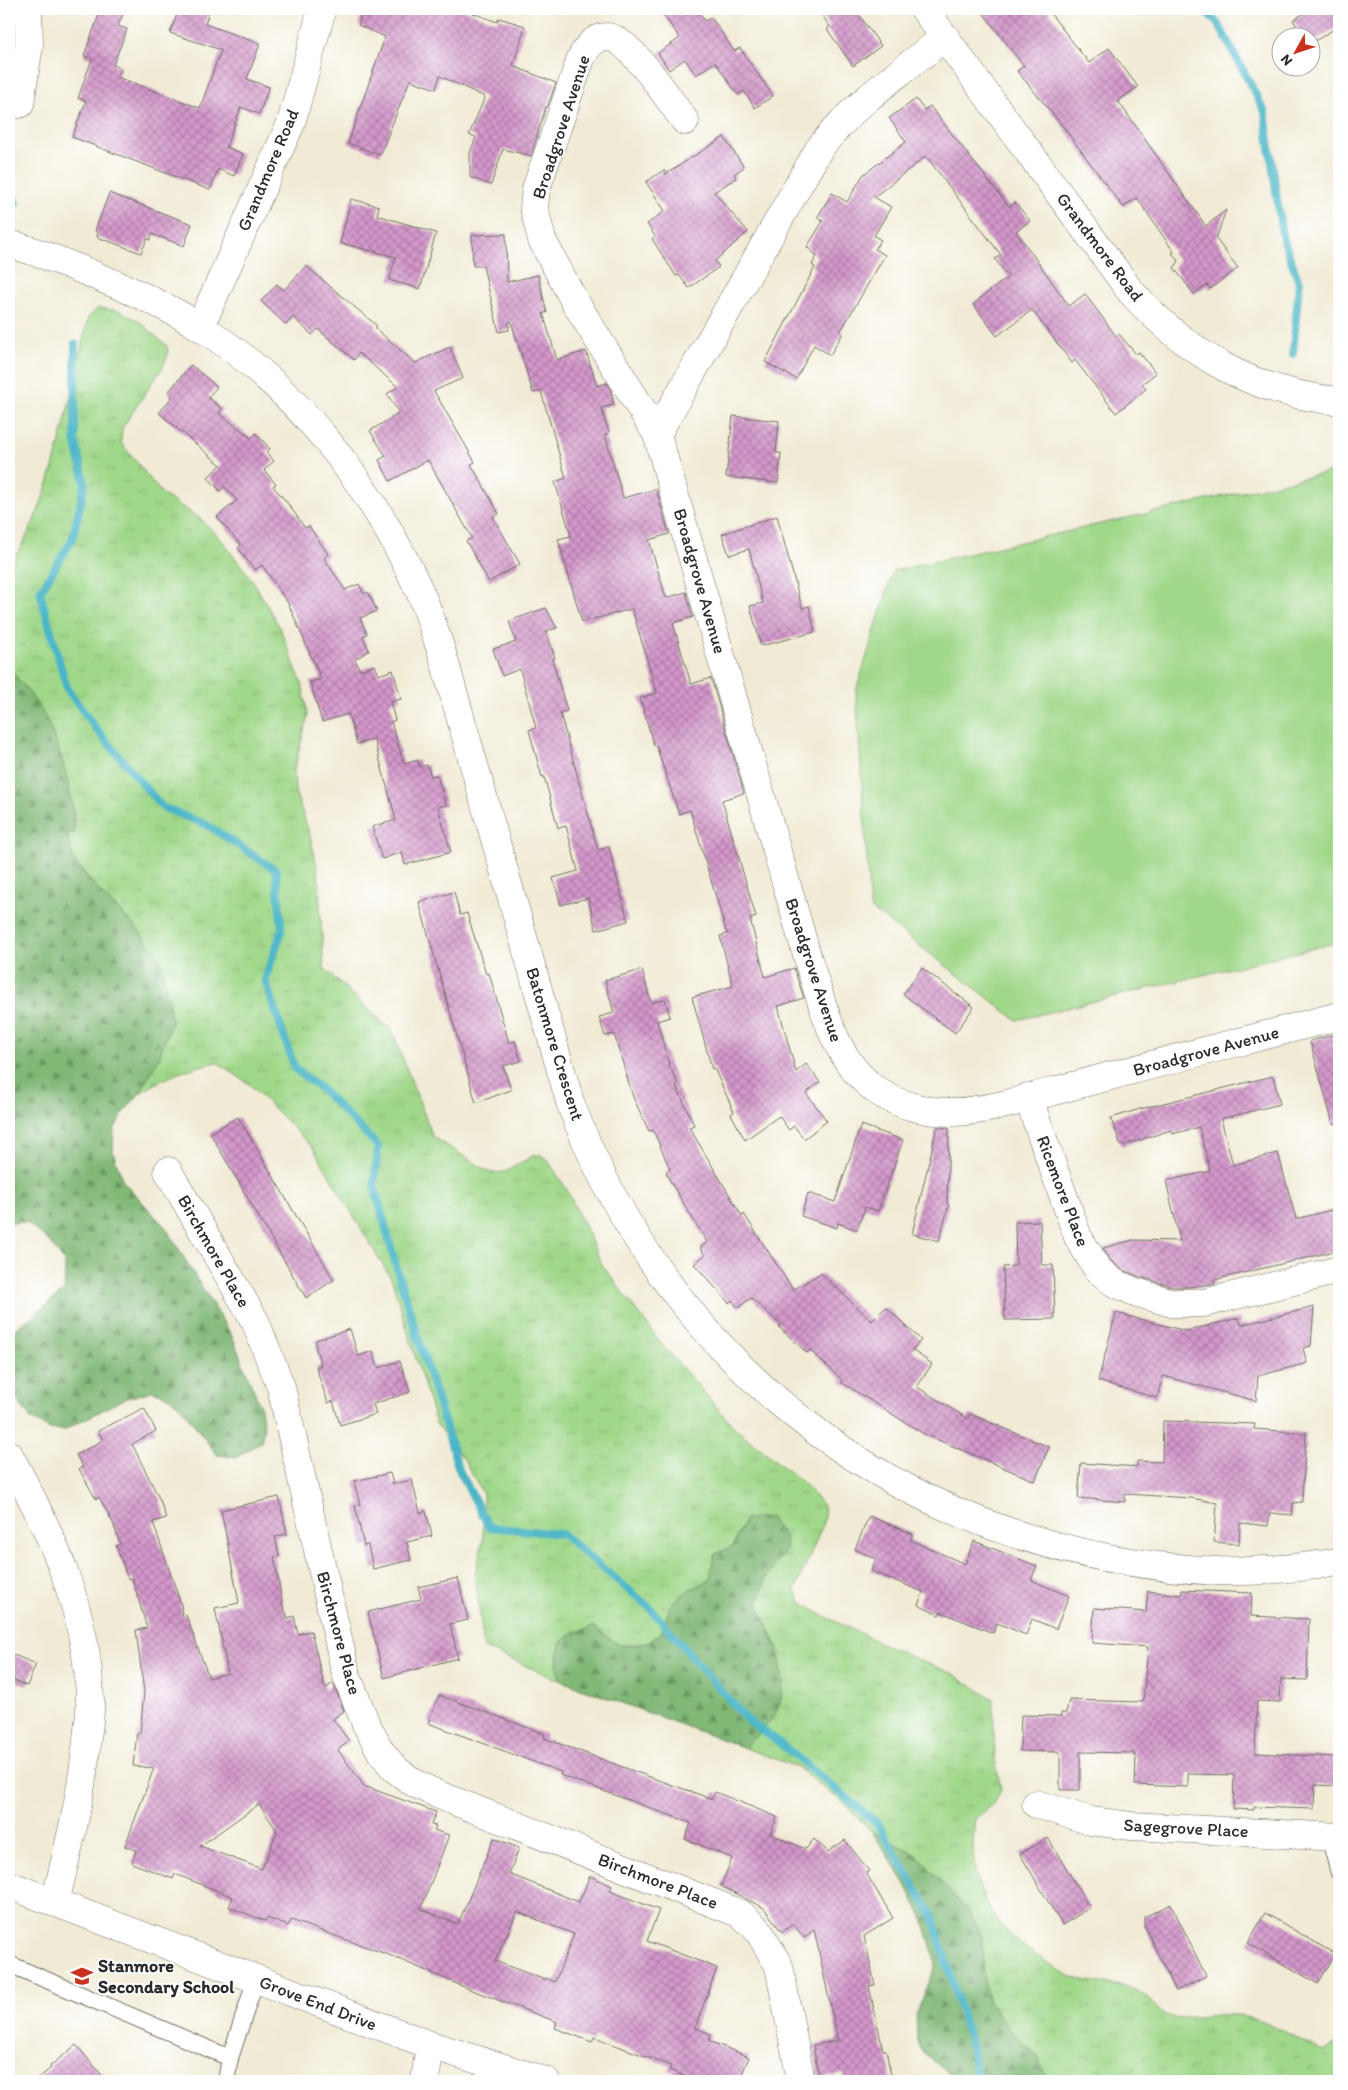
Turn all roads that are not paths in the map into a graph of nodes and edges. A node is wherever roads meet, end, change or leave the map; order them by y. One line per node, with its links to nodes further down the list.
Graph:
1 (28, 9): 5 (street)
2 (322, 9): 8 (street, Grandmore Road)
3 (924, 9): 4 (street, Grandmore Road)
4 (945, 37): 9 (street, Grandmore Road); 10 (street)
5 (20, 104)
6 (686, 121): 10 (street, Broadgrove Avenue)
7 (9, 244): 8 (street, Batonmore Crescent)
8 (200, 327): 16 (street, Batonmore Crescent)
9 (1339, 401)
10 (657, 434): 12 (street, Broadgrove Avenue)
11 (1339, 1016): 12 (street, Broadgrove Avenue)
12 (1028, 1097): 14 (street, Ricemore Place)
13 (168, 1171): 29 (street, Birchmore Place)
14 (1339, 1270)
15 (9, 1455): 21 (street)
16 (1339, 1562)
17 (1036, 1804): 18 (street, Sagegrove Place)
18 (1334, 1836): 19 (lane)
19 (1339, 1873)
20 (9, 1885): 21 (street, Grove End Drive)
21 (55, 1903): 23 (street, Grove End Drive)
22 (9, 1964): 25 (lane)
23 (256, 1979): 24 (street, Grove End Drive); 25 (lane)
24 (430, 2045): 27 (street); 28 (street, Grove End Drive)
25 (230, 2058): 26 (lane)
26 (226, 2081)
27 (425, 2081)
28 (546, 2081)
29 (801, 2081)

